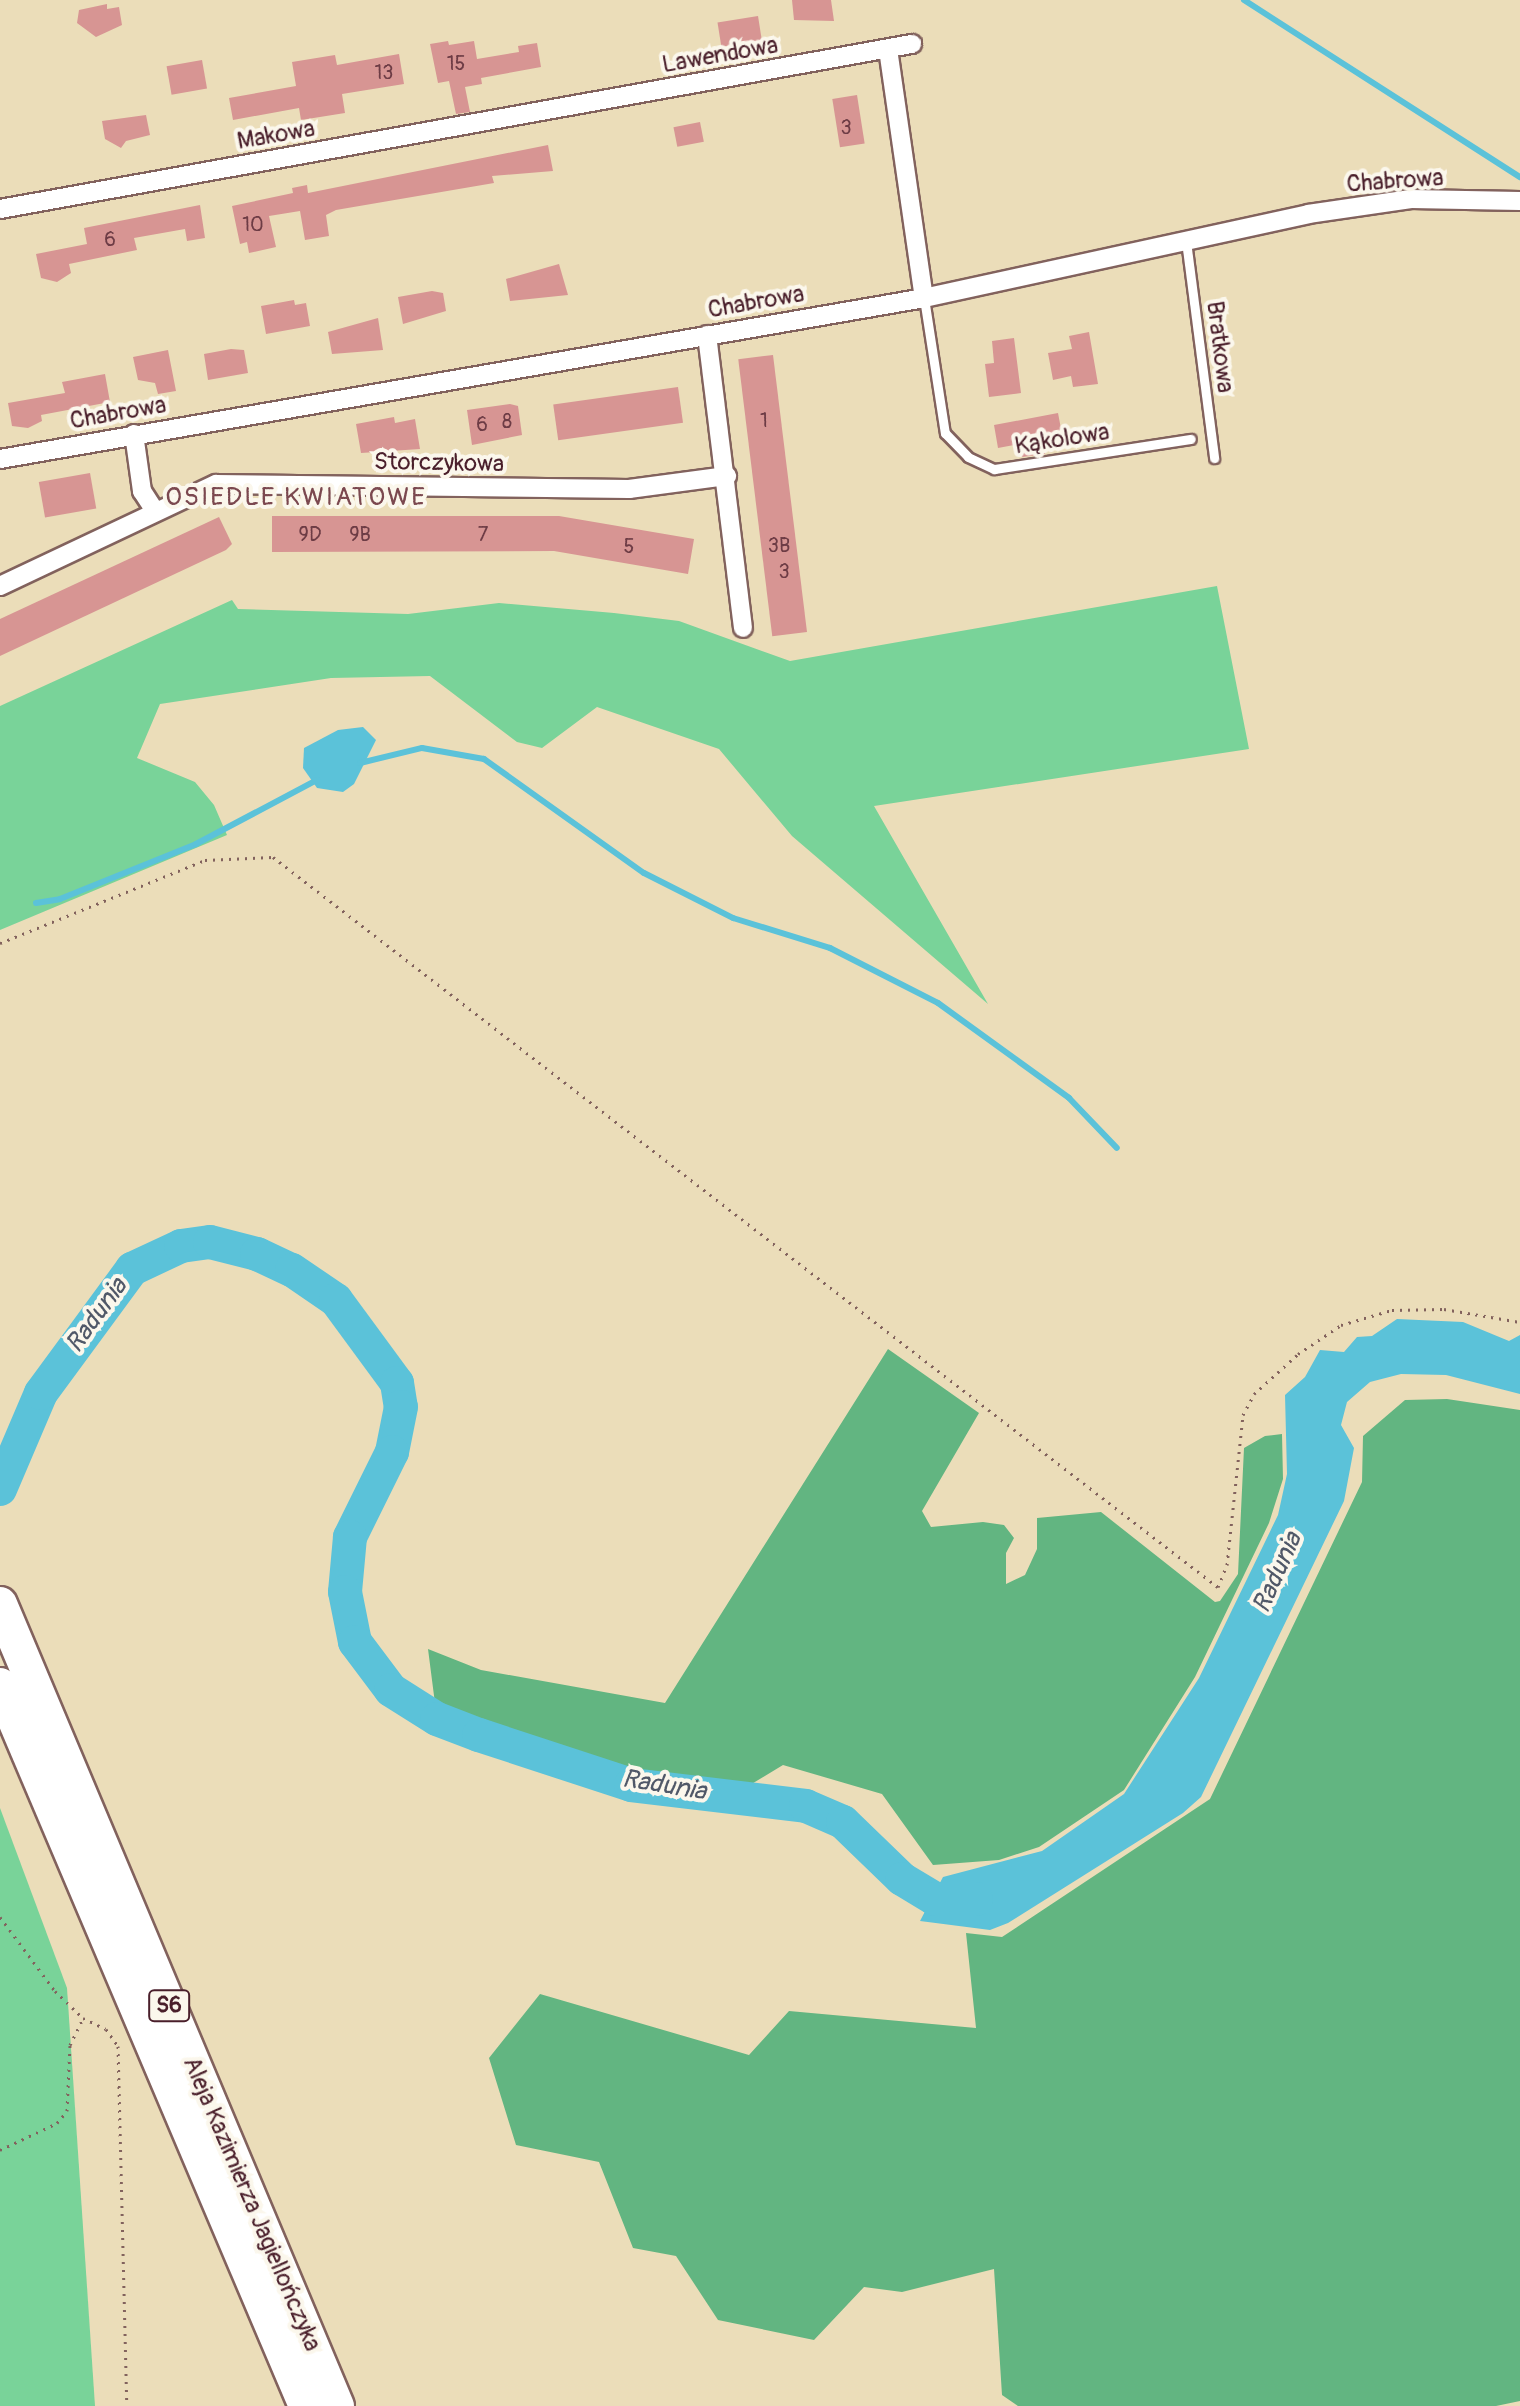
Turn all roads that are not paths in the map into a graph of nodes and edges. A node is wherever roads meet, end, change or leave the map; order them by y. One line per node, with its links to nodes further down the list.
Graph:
1 (912, 44): 2 (street, Lawendowa)
2 (888, 49): 3 (street, Lawendowa); 7 (street)
3 (560, 109): 5 (street, Makowa)
4 (1520, 201): 6 (street, Chabrowa)
5 (0, 209)
6 (1186, 241): 7 (street, Chabrowa); 11 (lane, Bratkowa)
7 (924, 298): 8 (street, Chabrowa); 10 (lane, Kąkolowa)
8 (707, 335): 9 (street, Chabrowa); 13 (street)
9 (134, 434): 12 (street, Chabrowa); 14 (street)
10 (1191, 439)
11 (1214, 458)
12 (0, 459)
13 (727, 476): 14 (street, Storczykowa); 16 (street)
14 (155, 511): 15 (street, Storczykowa)
15 (0, 586)
16 (743, 628)
17 (0, 1605): 20 (highway, Aleja Kazimierza Jagiellończyka / S6)
18 (0, 1685): 19 (highway, Aleja Kazimierza Jagiellończyka / S6)
19 (306, 2406)
20 (337, 2406)

